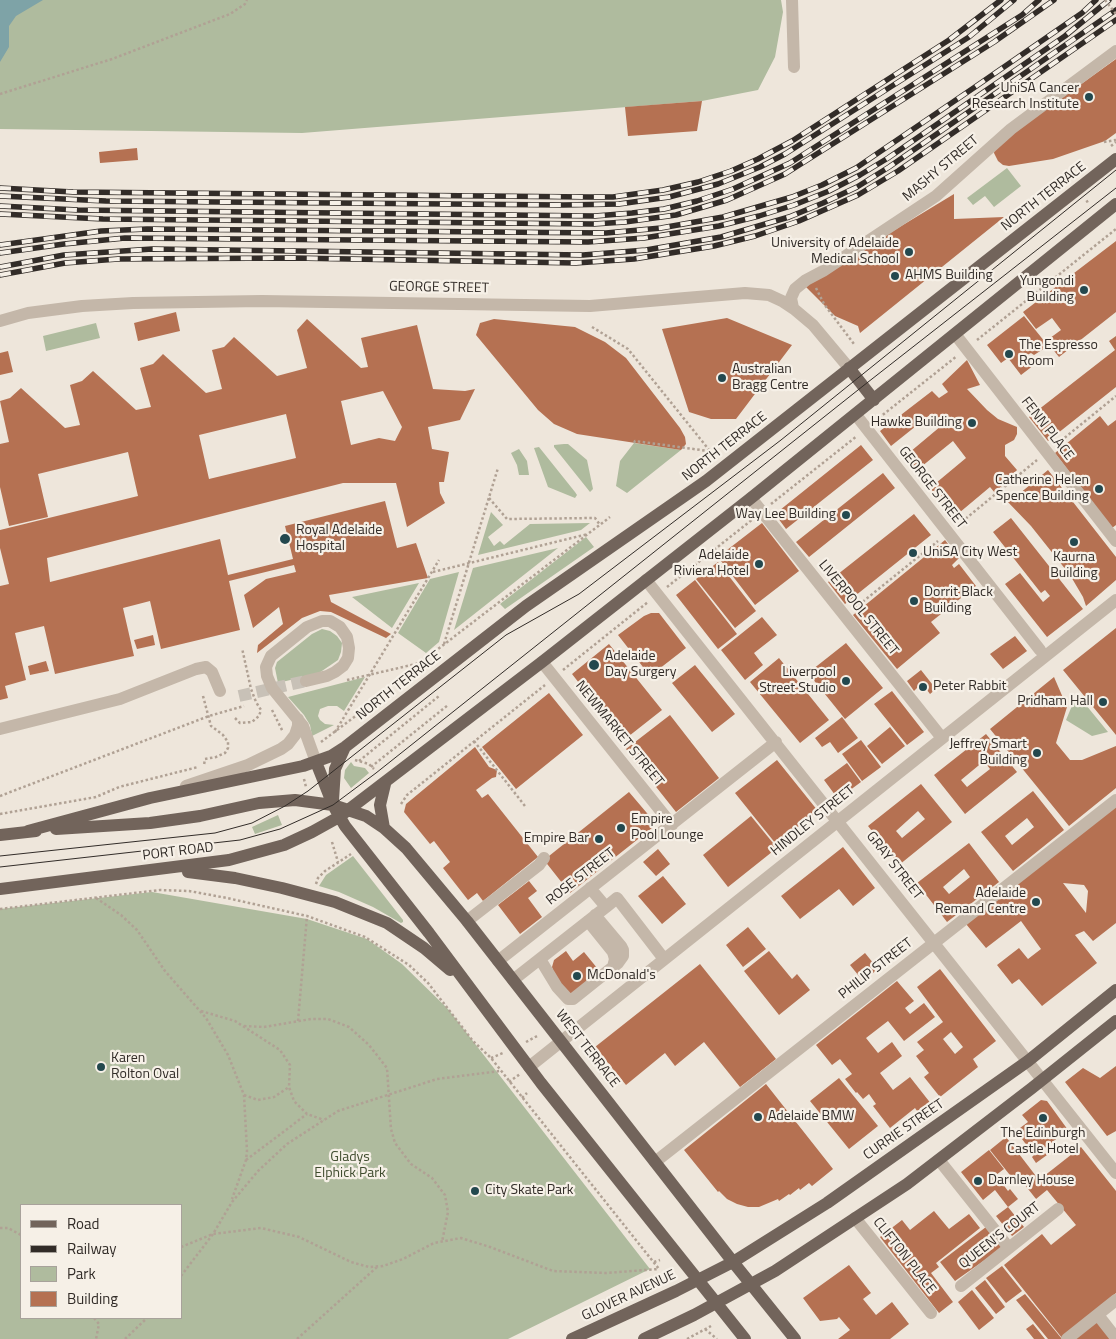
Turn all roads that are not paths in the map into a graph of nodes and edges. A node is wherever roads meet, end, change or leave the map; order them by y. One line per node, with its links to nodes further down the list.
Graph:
1 (792, 0): 3 (street)
2 (1116, 51): 6 (street, MASHY STREET)
3 (794, 66)
4 (1116, 159): 9 (main road, NORTH TERRACE)
5 (1116, 204): 8 (main road)
6 (793, 308): 7 (street, GEORGE STREET); 9 (street, GEORGE STREET)
7 (0, 321)
8 (955, 334): 10 (main road); 13 (street, FENN PLACE)
9 (849, 368): 10 (main road); 24 (main road, NORTH TERRACE)
10 (874, 400): 11 (main road)
11 (856, 415): 12 (main road); 16 (street, GEORGE STREET)
12 (751, 498): 14 (main road); 22 (street, LIVERPOOL STREET)
13 (1116, 542)
14 (646, 580): 17 (main road); 23 (street, GRAY STREET)
15 (1116, 600): 22 (street, HINDLEY STREET)
16 (1040, 650)
17 (542, 662): 26 (main road); 32 (street, NEWMARKET STREET)
18 (306, 681): 20 (street)
19 (220, 691): 21 (street)
20 (298, 719): 25 (street); 27 (street)
21 (0, 729)
22 (942, 738): 31 (street, HINDLEY STREET)
23 (776, 742): 31 (street, GRAY STREET); 32 (street, ROSE STREET)
24 (345, 747): 25 (main road, NORTH TERRACE); 29 (main road, NORTH TERRACE)
25 (316, 762): 27 (main road); 29 (main road)
26 (385, 784): 30 (main road); 33 (main road)
27 (150, 798): 34 (main road)
28 (1116, 800): 42 (street, PHILIP STREET)
29 (333, 805): 30 (main road, WEST TERRACE); 34 (main road)
30 (344, 814): 33 (main road, WEST TERRACE); 37 (main road, PORT ROAD); 48 (main road)
31 (838, 820): 42 (street, GRAY STREET); 44 (street, HINDLEY STREET)
32 (672, 825): 38 (street, ROSE STREET)
33 (384, 828): 41 (main road, WEST TERRACE)
34 (28, 831): 35 (main road)
35 (0, 835)
36 (544, 858): 41 (street)
37 (147, 872): 39 (main road, PORT ROAD); 48 (main road)
38 (590, 888): 40 (street); 45 (street, ROSE STREET)
39 (0, 889)
40 (596, 914): 43 (street); 43 (street); 44 (street)
41 (467, 921): 45 (main road, WEST TERRACE)
42 (935, 943): 51 (street, GRAY STREET); 55 (street, PHILIP STREET)
43 (540, 959): 46 (street)
44 (664, 959): 50 (street, HINDLEY STREET)
45 (498, 961): 46 (main road, WEST TERRACE)
46 (513, 980): 50 (main road, WEST TERRACE)
47 (1116, 990): 51 (main road, CURRIE STREET)
48 (481, 1002): 52 (main road)
49 (1116, 1021): 53 (main road)
50 (561, 1041): 52 (street, HINDLEY STREET); 55 (main road, WEST TERRACE)
51 (1028, 1061): 53 (street, GRAY STREET); 60 (main road, CURRIE STREET)
52 (529, 1067): 61 (main road)
53 (1043, 1080): 54 (main road); 56 (street, GRAY STREET)
54 (939, 1160): 58 (main road); 59 (street)
55 (655, 1162): 60 (main road, WEST TERRACE)
56 (1116, 1172)
57 (1058, 1209): 59 (street, QUEEN'S COURT)
58 (855, 1218): 62 (main road); 66 (street, CLIFTON PLACE)
59 (1010, 1248): 63 (street, QUEEN'S COURT)
60 (733, 1262): 61 (main road, CURRIE STREET); 62 (main road, WEST TERRACE)
61 (698, 1280): 65 (main road); 69 (main road, GLOVER AVENUE)
62 (751, 1284): 65 (main road); 72 (main road, WEST TERRACE)
63 (961, 1286)
64 (1116, 1300): 67 (street)
65 (716, 1303): 70 (main road); 71 (main road)
66 (930, 1314)
67 (1098, 1315): 68 (street); 73 (street)
68 (1116, 1338)
69 (572, 1339)
70 (644, 1339)
71 (745, 1339)
72 (795, 1339)
73 (1067, 1339)

